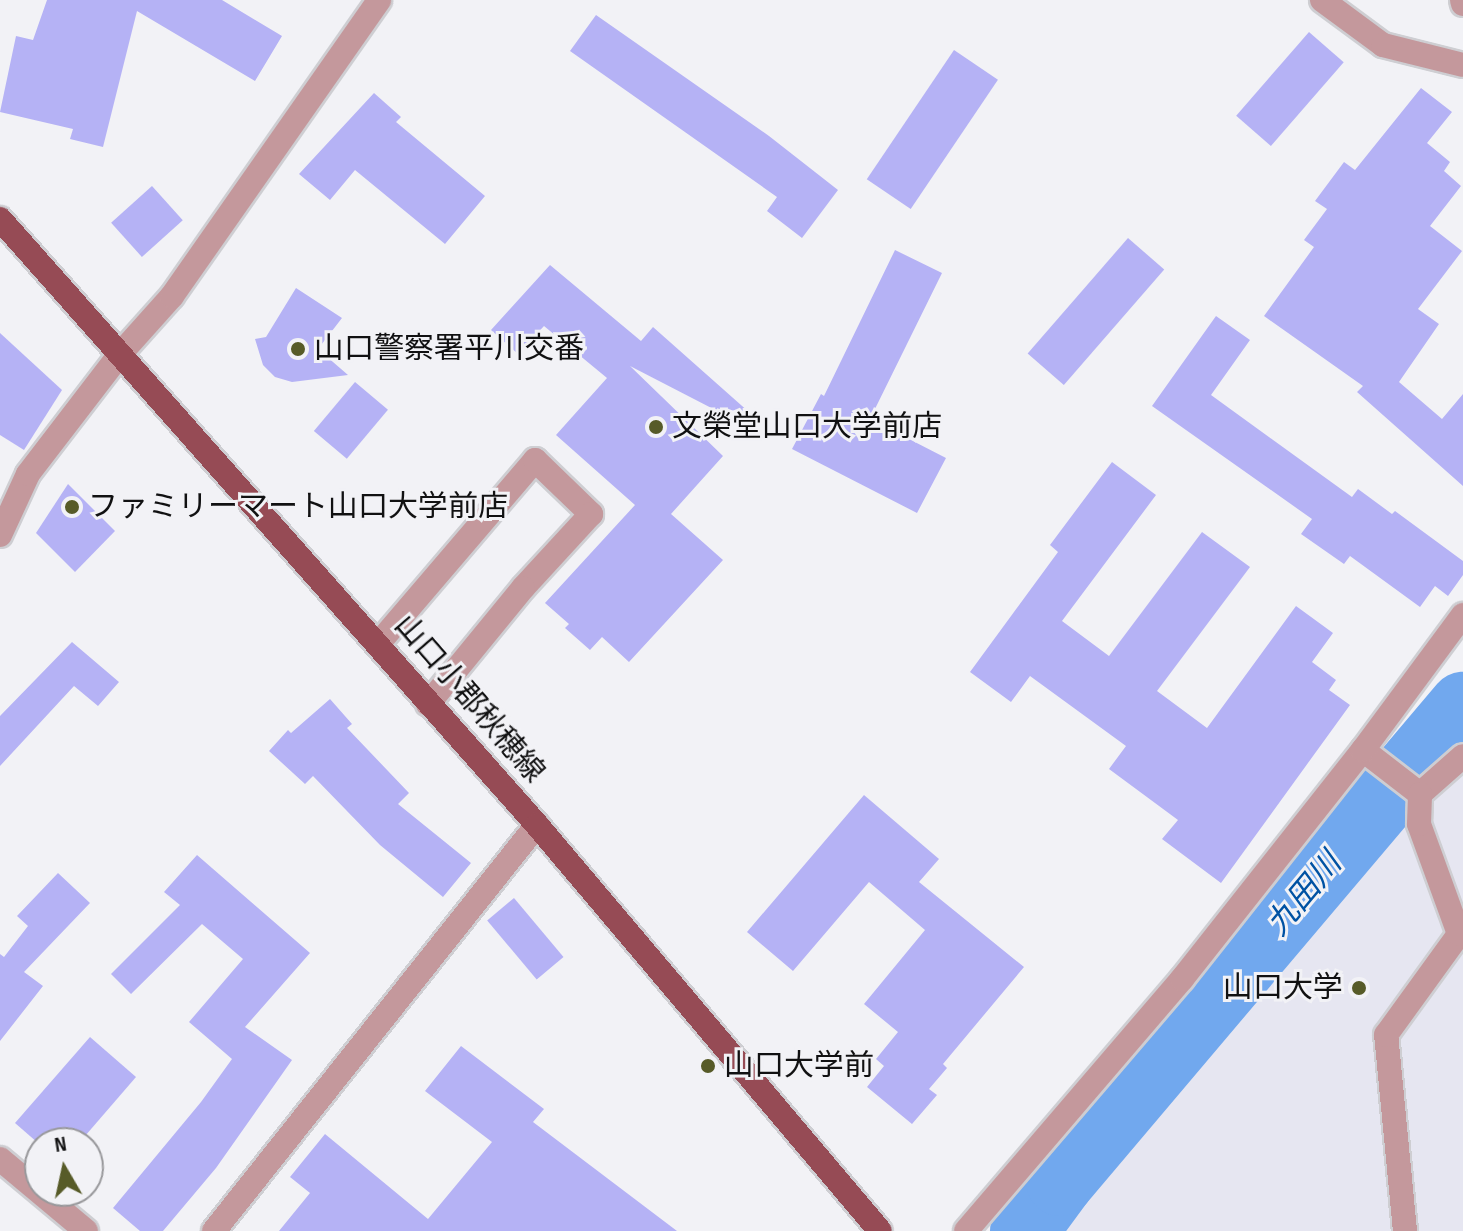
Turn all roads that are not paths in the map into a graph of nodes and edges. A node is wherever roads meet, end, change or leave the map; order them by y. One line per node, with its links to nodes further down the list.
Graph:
1 (1322, 0): 3 (street)
2 (373, 2): 5 (street)
3 (1463, 65)
4 (0, 219): 5 (main road, 山口小郡秋穂線)
5 (121, 353): 6 (street); 8 (main road, 山口小郡秋穂線)
6 (0, 535)
7 (1463, 615): 10 (street)
8 (378, 644): 9 (main road, 山口小郡秋穂線); 9 (street)
9 (428, 704): 13 (main road, 山口小郡秋穂線)
10 (1363, 750): 12 (street); 18 (street)
11 (1463, 756): 12 (street)
12 (1420, 794): 19 (street)
13 (537, 825): 16 (street); 17 (main road, 山口小郡秋穂線)
14 (0, 1159): 15 (street)
15 (86, 1231)
16 (214, 1231)
17 (880, 1231)
18 (966, 1231)
19 (1405, 1231)

